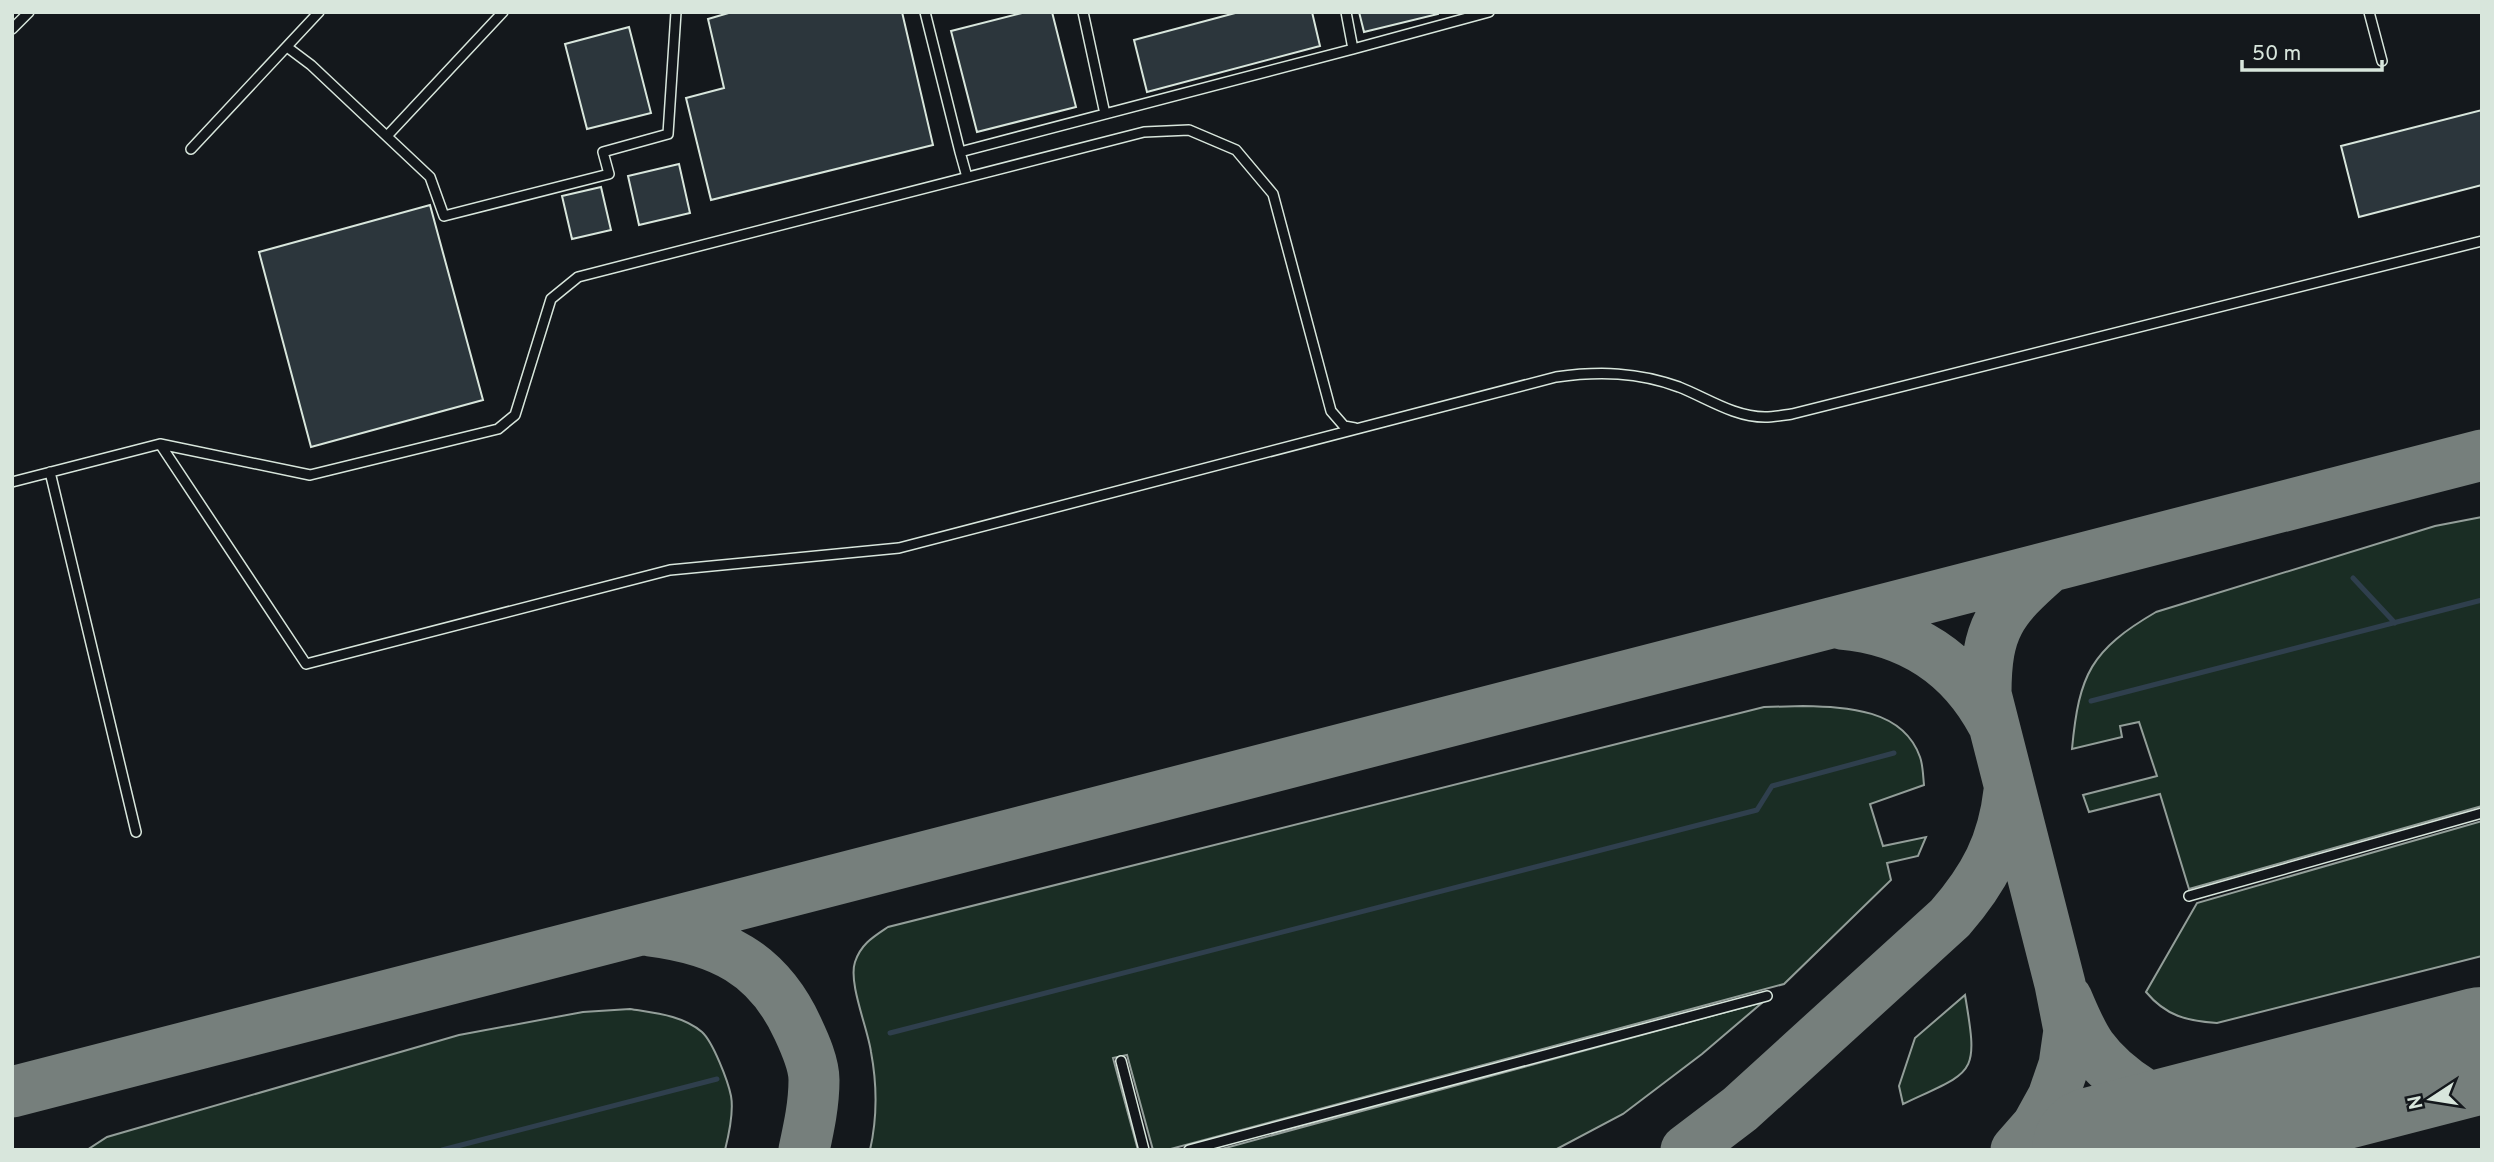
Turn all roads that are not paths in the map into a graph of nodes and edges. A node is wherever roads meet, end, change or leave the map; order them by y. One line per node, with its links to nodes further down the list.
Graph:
1 (29, 12): 10 (lane)
2 (319, 12): 11 (lane)
3 (503, 12): 15 (lane)
4 (676, 12): 15 (lane)
5 (925, 12): 17 (lane)
6 (1083, 12): 14 (lane)
7 (1346, 12): 12 (lane)
8 (1489, 12): 12 (lane)
9 (2370, 12): 13 (lane)
10 (12, 29)
11 (287, 47): 15 (lane); 16 (lane)
12 (1353, 49): 14 (lane)
13 (2382, 61)
14 (1105, 114): 17 (lane)
15 (387, 136)
16 (191, 149)
17 (960, 152): 18 (lane)
18 (967, 177): 20 (lane); 21 (lane)
19 (2482, 241): 20 (lane)
20 (1357, 428): 21 (lane)
21 (160, 444): 22 (lane)
22 (50, 472): 23 (lane); 25 (lane)
23 (12, 482)
24 (2482, 813): 26 (lane)
25 (136, 832)
26 (2189, 896)
27 (1768, 996): 30 (lane)
28 (1121, 1061): 29 (lane)
29 (1144, 1150)
30 (1189, 1150)

